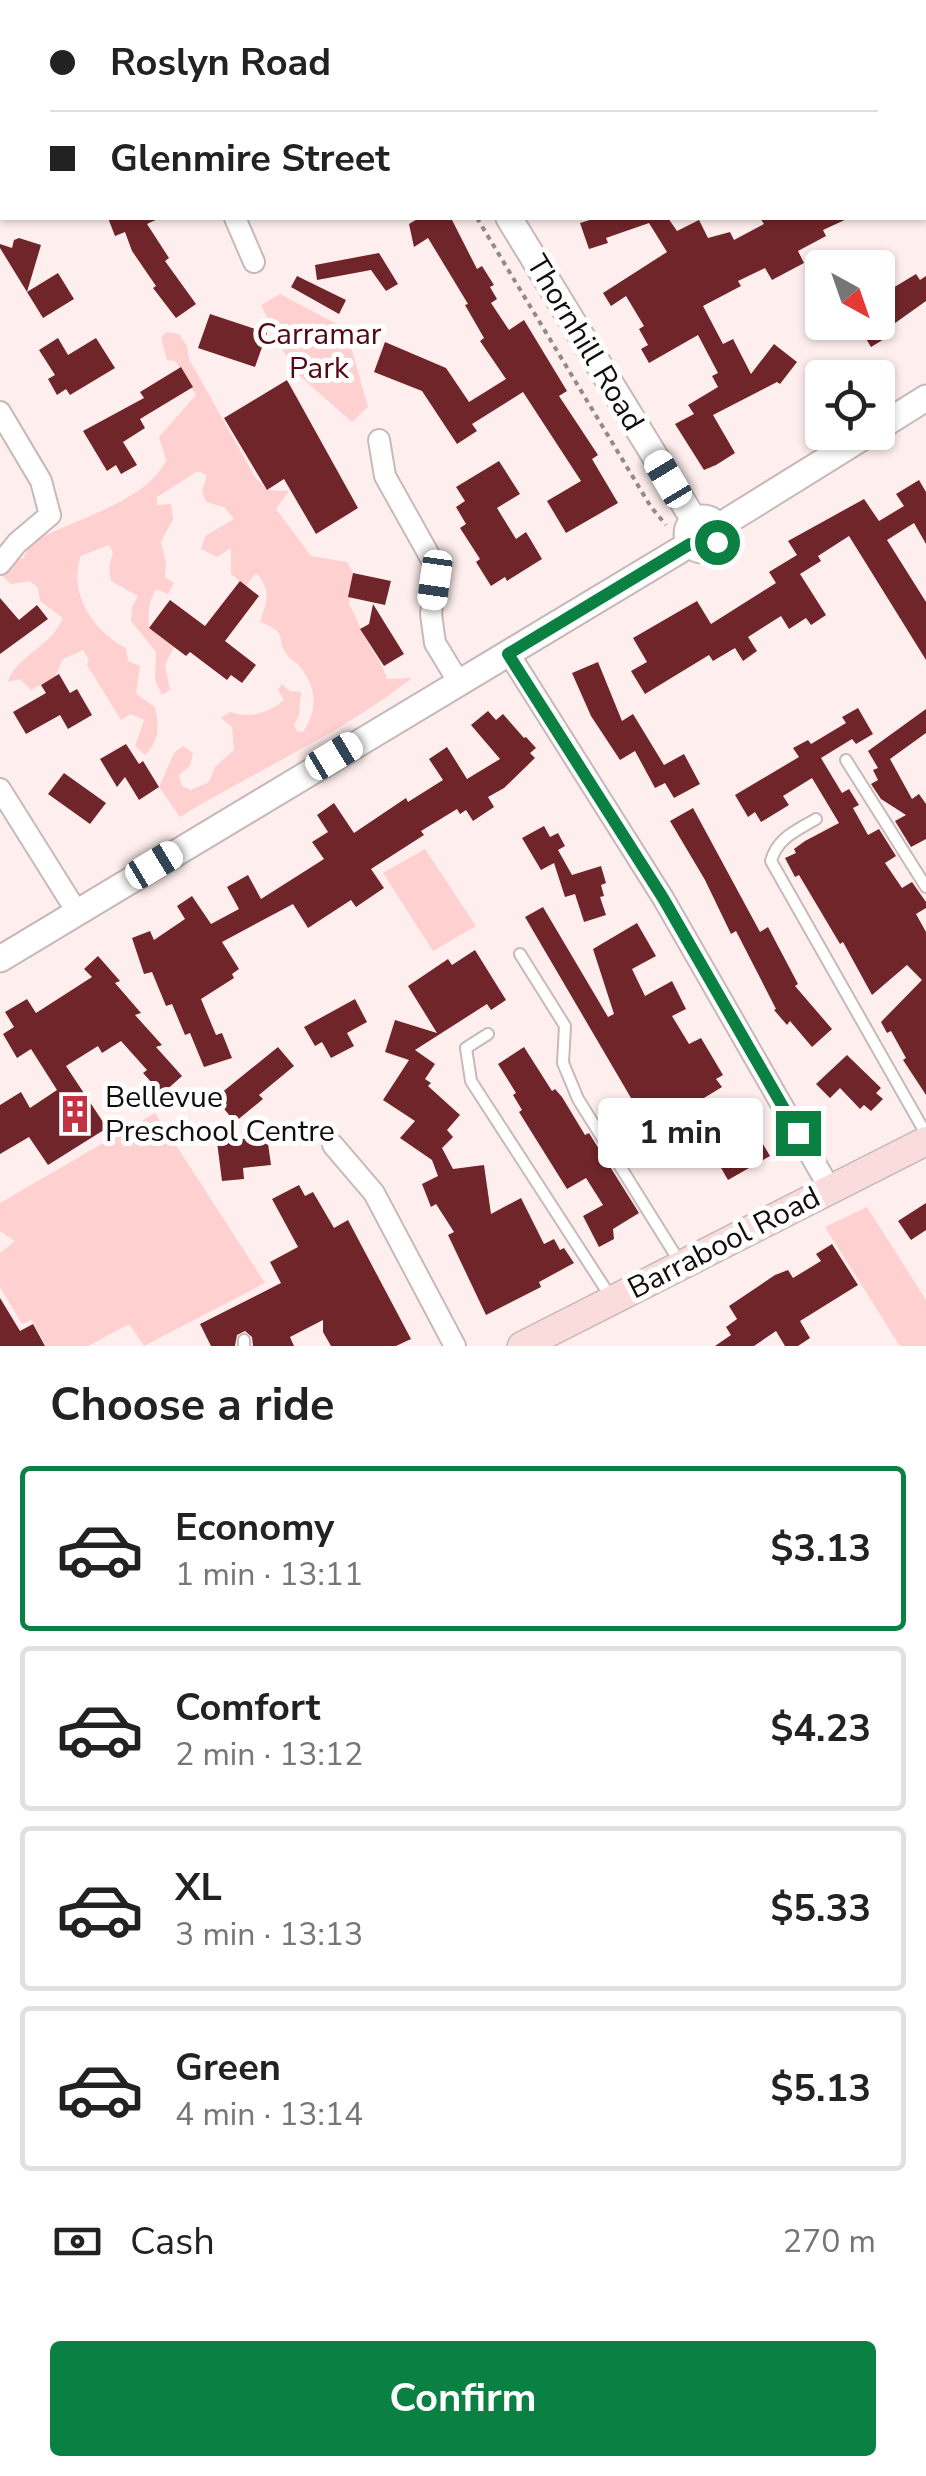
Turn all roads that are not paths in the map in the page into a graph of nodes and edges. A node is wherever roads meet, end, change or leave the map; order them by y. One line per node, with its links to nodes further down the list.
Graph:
1 (236, 220): 3 (street)
2 (515, 220): 9 (street, Thornhill Road)
3 (254, 262)
4 (926, 398): 6 (street)
5 (0, 412): 10 (street)
6 (895, 417)
7 (379, 440): 12 (street)
8 (840, 450): 9 (street)
9 (700, 530): 11 (street)
10 (0, 564)
11 (508, 654): 12 (street); 23 (street)
12 (458, 681): 17 (street)
13 (846, 760): 16 (lane)
14 (0, 789): 17 (street)
15 (816, 819): 21 (lane)
16 (926, 887)
17 (77, 912): 19 (street)
18 (520, 954): 24 (lane)
19 (0, 959)
20 (488, 1034): 25 (lane)
21 (926, 1138): 23 (main road, Barrabool Road)
22 (333, 1145): 26 (street)
23 (830, 1189): 24 (main road, Barrabool Road)
24 (682, 1264): 25 (main road, Barrabool Road)
25 (612, 1300): 27 (main road, Barrabool Road)
26 (455, 1346)
27 (522, 1346)

